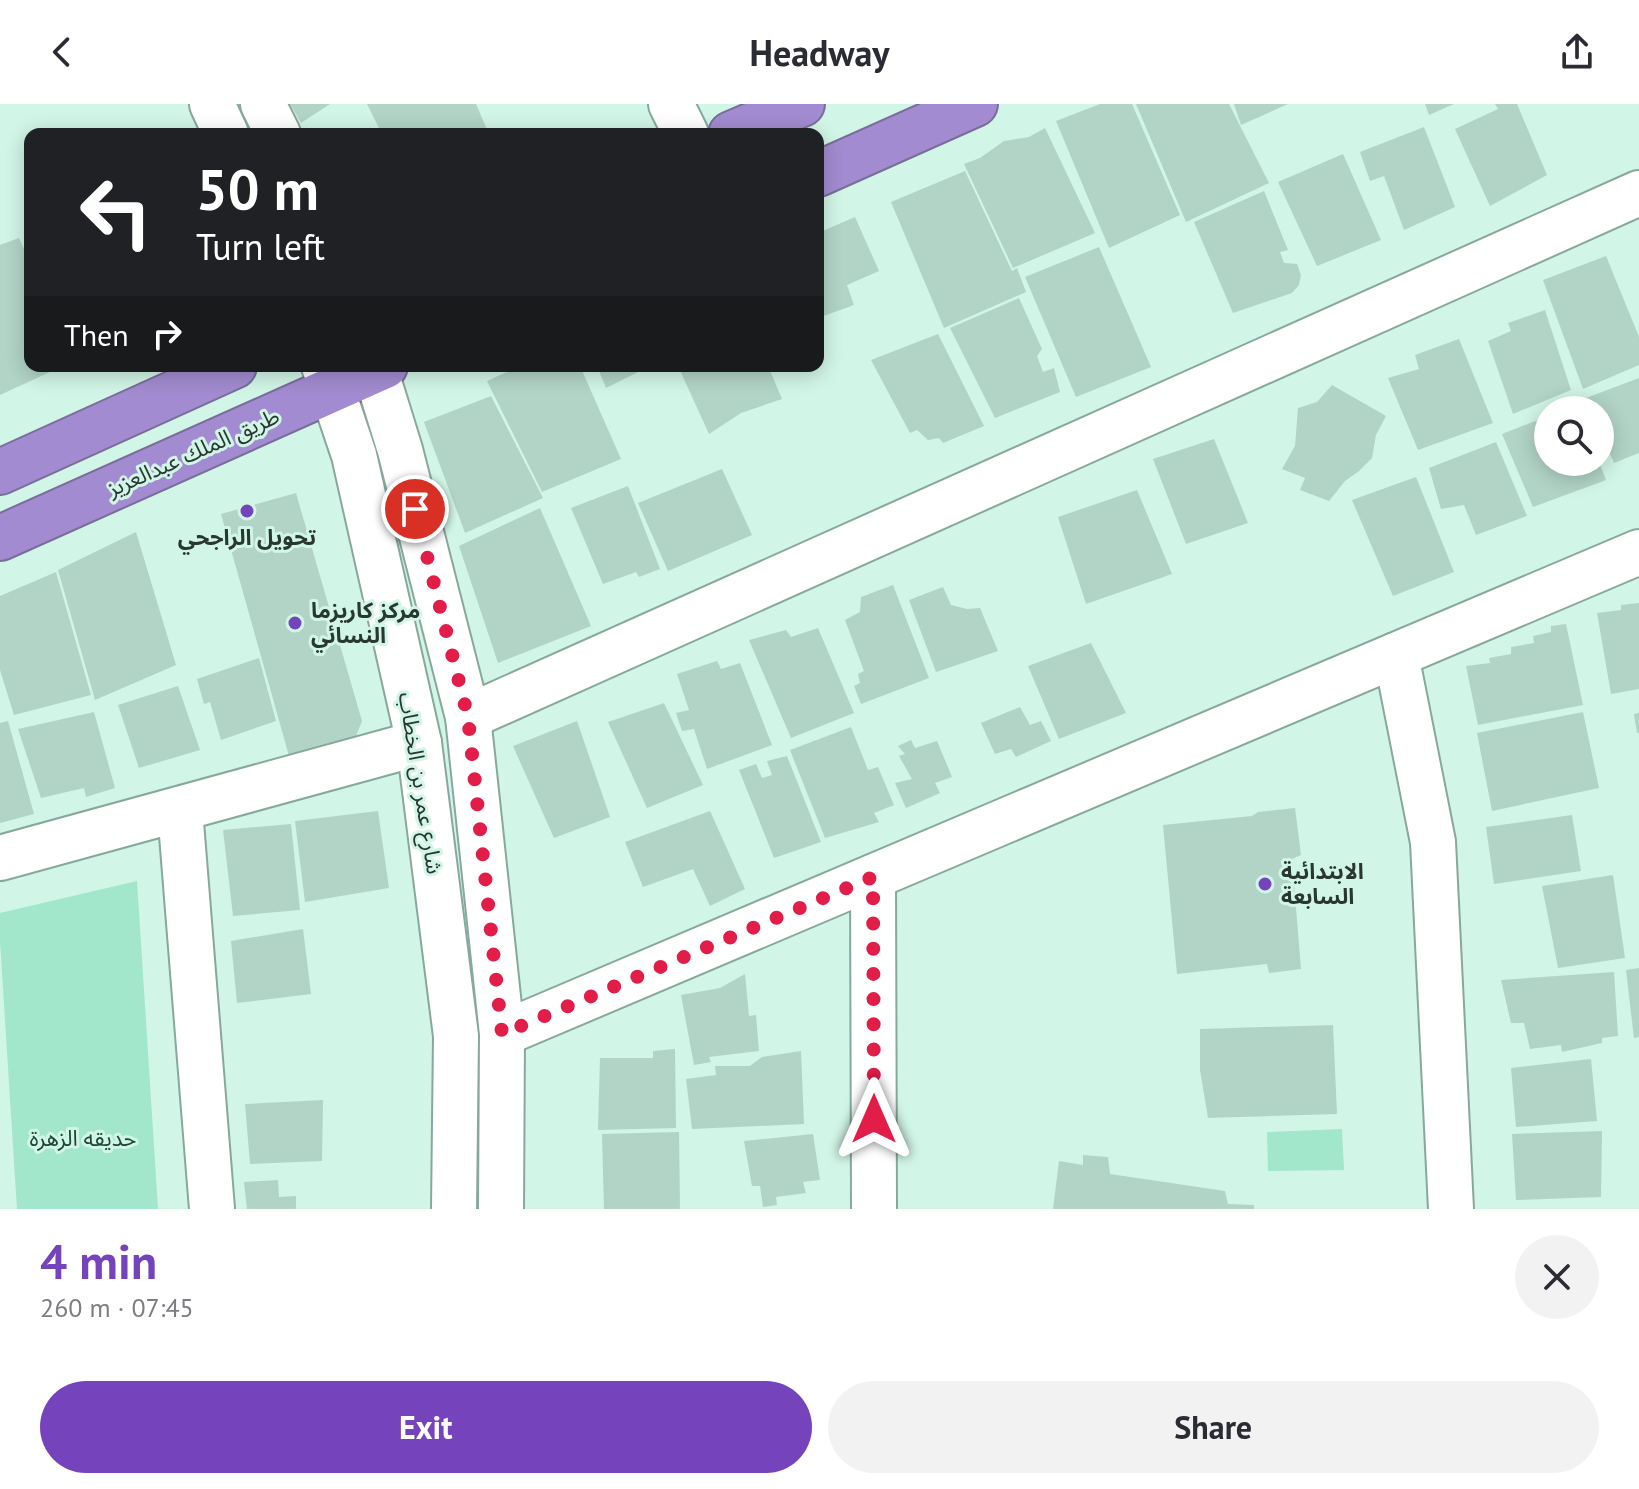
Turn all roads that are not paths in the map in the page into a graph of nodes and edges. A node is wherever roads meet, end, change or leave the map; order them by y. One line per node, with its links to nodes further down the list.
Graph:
1 (212, 104): 6 (street)
2 (263, 104): 7 (street)
3 (671, 104): 8 (street)
4 (802, 104): 9 (highway)
5 (975, 104): 10 (highway)
6 (223, 128)
7 (275, 128)
8 (683, 128)
9 (745, 128)
10 (824, 171)
11 (1639, 193): 20 (street)
12 (221, 372): 16 (highway)
13 (355, 372): 15 (highway, طريق الملك عبدالعزيز)
14 (379, 372): 20 (street)
15 (328, 378): 17 (highway, طريق الملك عبدالعزيز); 21 (street, شارع عمر بن الخطاب)
16 (0, 472)
17 (0, 538)
18 (1639, 552): 19 (street)
19 (1396, 655): 24 (street); 30 (street)
20 (468, 717): 25 (street)
21 (419, 743): 22 (street); 27 (street, شارع عمر بن الخطاب)
22 (180, 810): 23 (street); 26 (street)
23 (0, 858)
24 (873, 877): 25 (street); 29 (street)
25 (502, 1034): 28 (street)
26 (212, 1209)
27 (454, 1209)
28 (501, 1209)
29 (874, 1209)
30 (1451, 1209)

